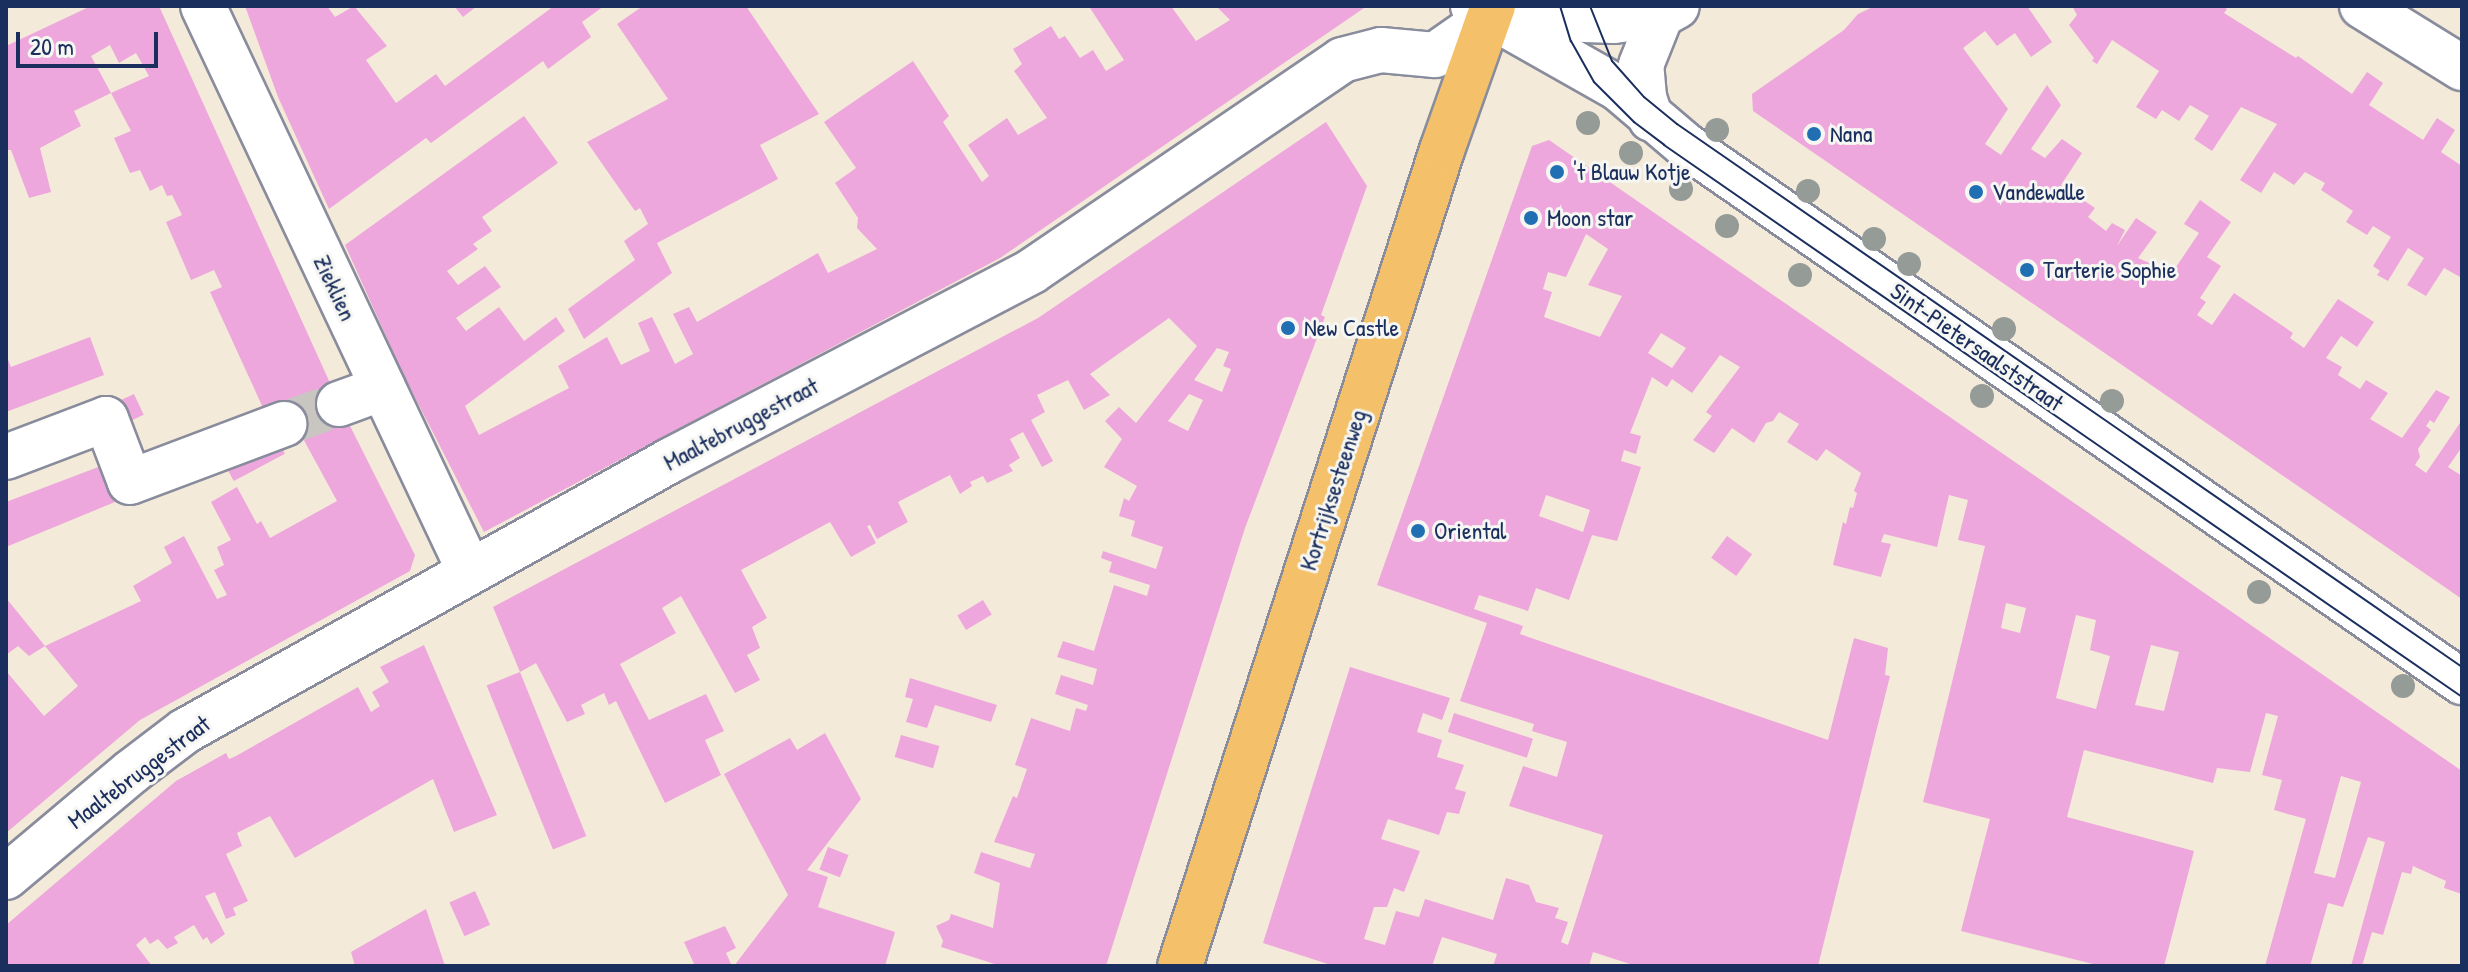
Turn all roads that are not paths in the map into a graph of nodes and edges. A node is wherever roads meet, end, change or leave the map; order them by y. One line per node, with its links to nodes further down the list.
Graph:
1 (203, 6): 7 (street, Zieklien)
2 (2362, 6): 5 (street)
3 (1496, 9): 4 (street); 6 (street, Sint-Pietersaalststraat); 11 (street, Maaltebruggestraat); 14 (main road, Kortrijksesteenweg)
4 (1669, 10): 6 (street)
5 (2462, 68)
6 (1651, 119): 12 (street, Sint-Pietersaalststraat)
7 (383, 388): 8 (street); 11 (street, Zieklien)
8 (339, 404)
9 (284, 424): 10 (street)
10 (6, 457)
11 (469, 570): 13 (street, Maaltebruggestraat)
12 (2462, 682)
13 (6, 877)
14 (1180, 966)

